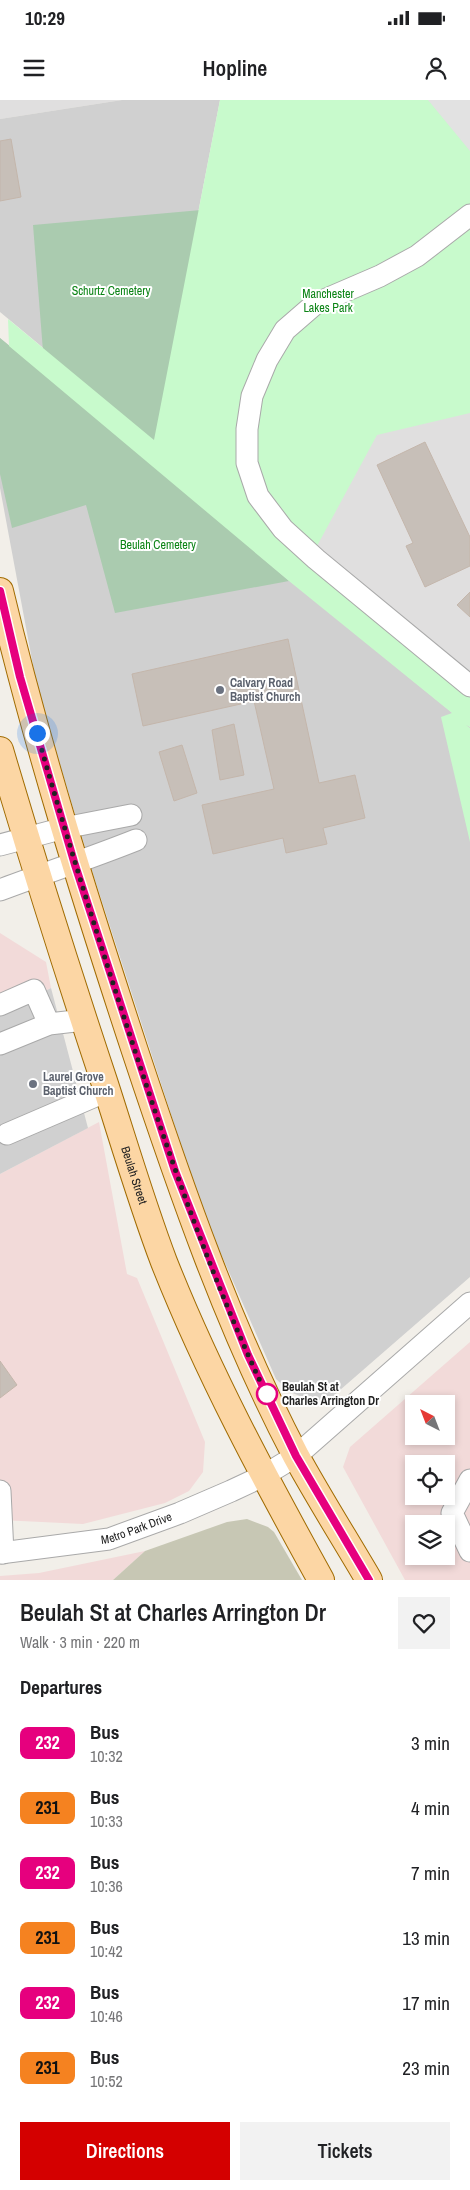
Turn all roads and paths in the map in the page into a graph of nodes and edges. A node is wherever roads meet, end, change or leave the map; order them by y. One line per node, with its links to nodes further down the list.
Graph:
1 (470, 215): 3 (street)
2 (0, 591): 6 (main road)
3 (470, 686)
4 (0, 750): 7 (main road, Beulah Street)
5 (131, 815): 6 (street)
6 (64, 828): 7 (street); 10 (main road)
7 (26, 837): 9 (street); 11 (main road, Beulah Street)
8 (136, 840): 10 (street)
9 (0, 845)
10 (75, 865): 11 (street); 20 (main road)
11 (37, 876): 12 (street); 14 (main road, Beulah Street)
12 (0, 890)
13 (0, 1005): 15 (street)
14 (84, 1020): 15 (street); 17 (main road, Beulah Street)
15 (49, 1024): 16 (street)
16 (0, 1044)
17 (107, 1091): 18 (street); 21 (main road, Beulah Street)
18 (7, 1134)
19 (470, 1303): 20 (street, Metro Park Drive)
20 (296, 1456): 21 (street, Metro Park Drive); 27 (main road)
21 (264, 1476): 25 (street, Metro Park Drive); 26 (main road, Beulah Street)
22 (470, 1480): 24 (street)
23 (0, 1490): 25 (street)
24 (470, 1551)
25 (1, 1553)
26 (322, 1580)
27 (369, 1580)

